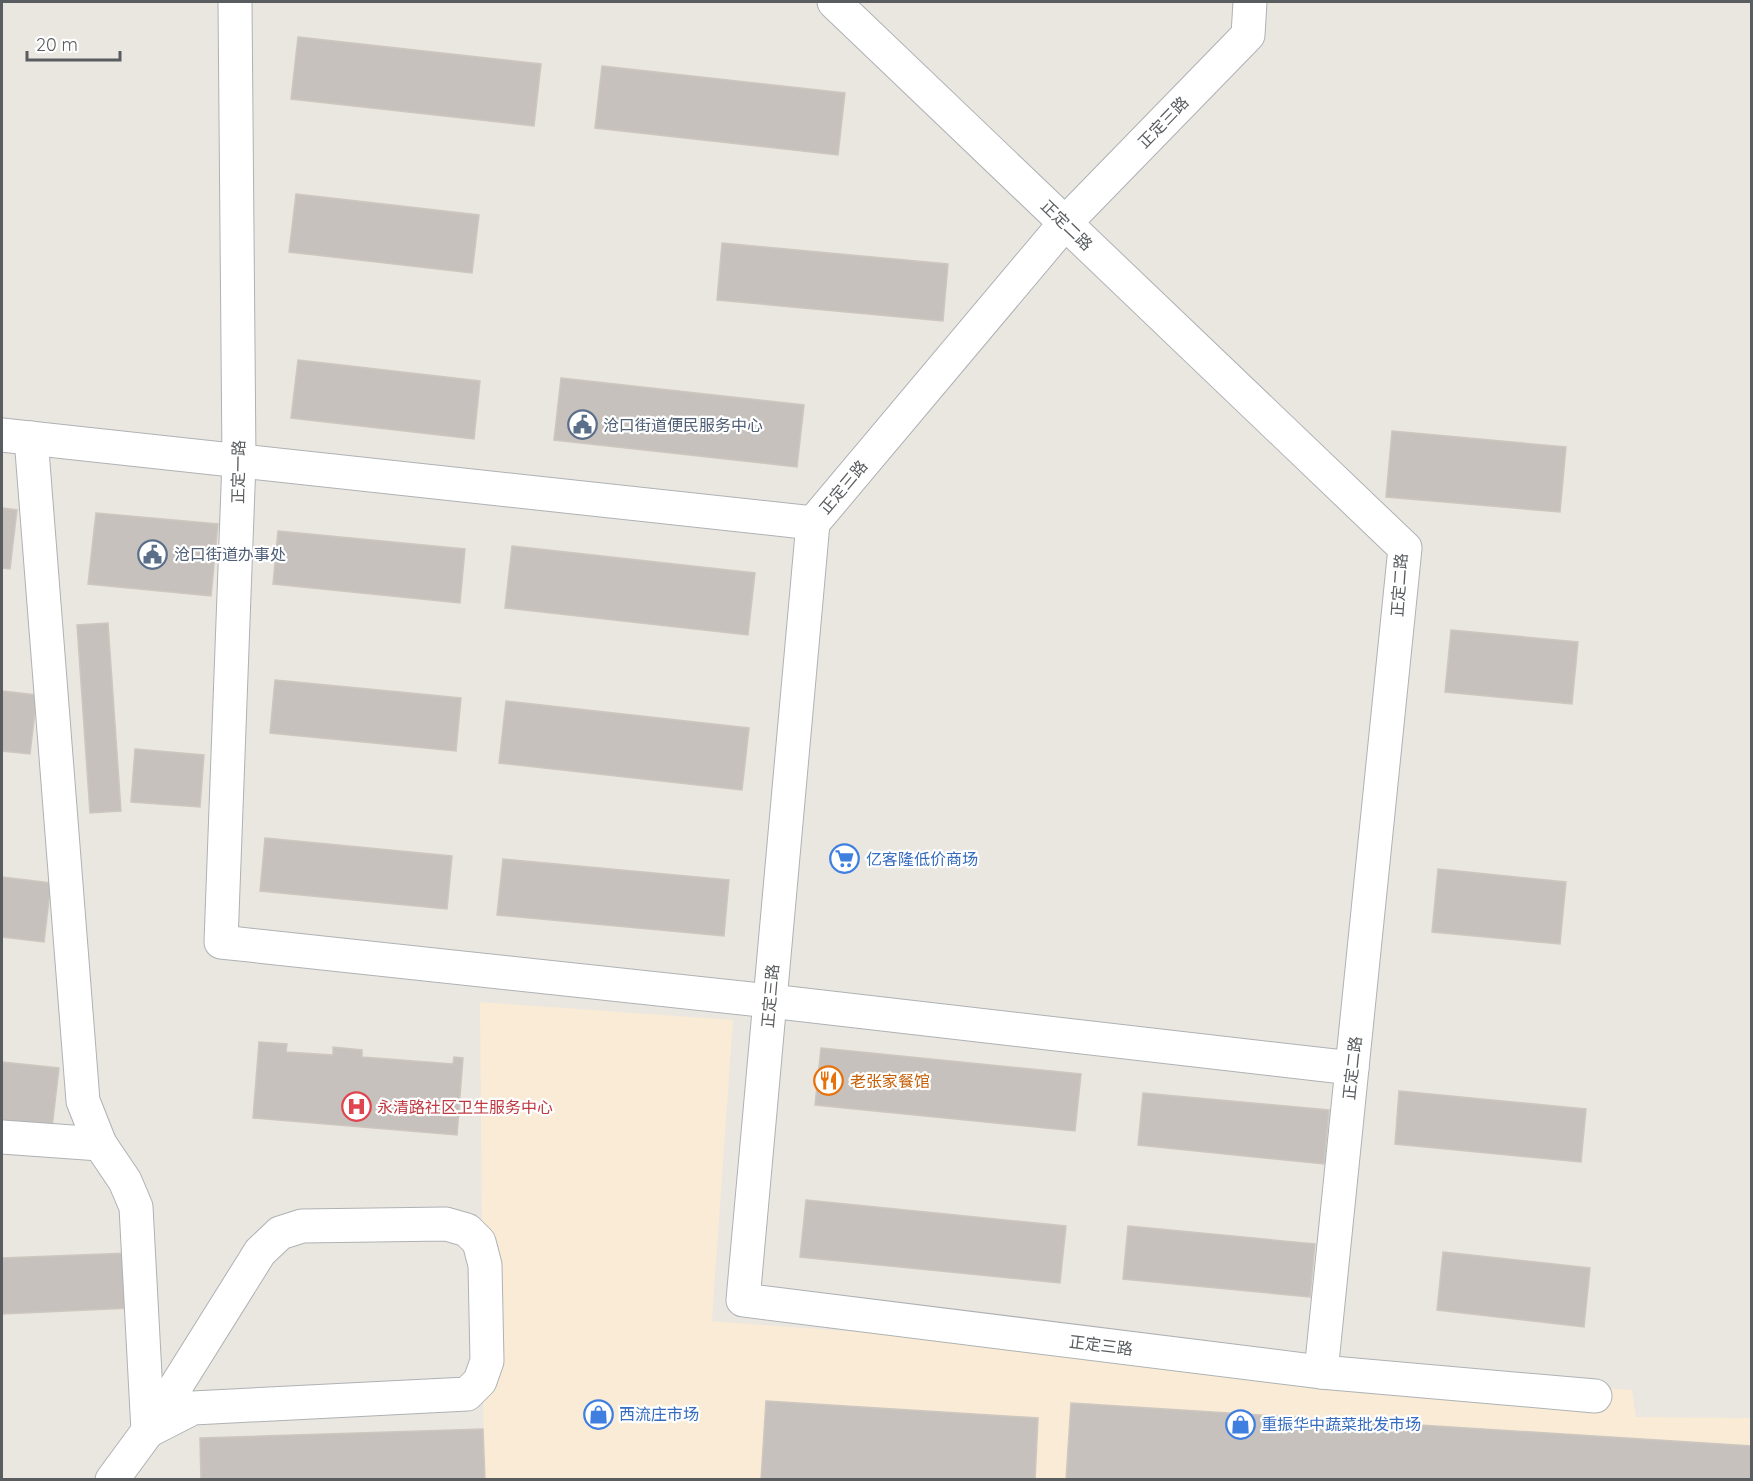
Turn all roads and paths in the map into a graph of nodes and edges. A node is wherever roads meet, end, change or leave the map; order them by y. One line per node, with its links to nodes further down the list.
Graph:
1 (235, 2): 6 (lane, 正定一路)
2 (834, 2): 4 (lane, 正定二路)
3 (1250, 2): 4 (lane, 正定三路)
4 (1065, 224): 7 (lane, 正定三路); 9 (lane, 正定二路)
5 (16, 437): 6 (lane); 11 (lane)
6 (239, 461): 7 (lane); 8 (lane, 正定一路)
7 (813, 523): 8 (lane, 正定三路)
8 (770, 1001): 9 (lane); 12 (lane, 正定三路)
9 (1352, 1068): 12 (lane, 正定二路)
10 (2, 1137): 11 (lane)
11 (100, 1144): 14 (lane)
12 (1321, 1372): 13 (lane, 正定三路)
13 (1595, 1396)
14 (148, 1431): 14 (lane); 15 (lane)
15 (112, 1479)

